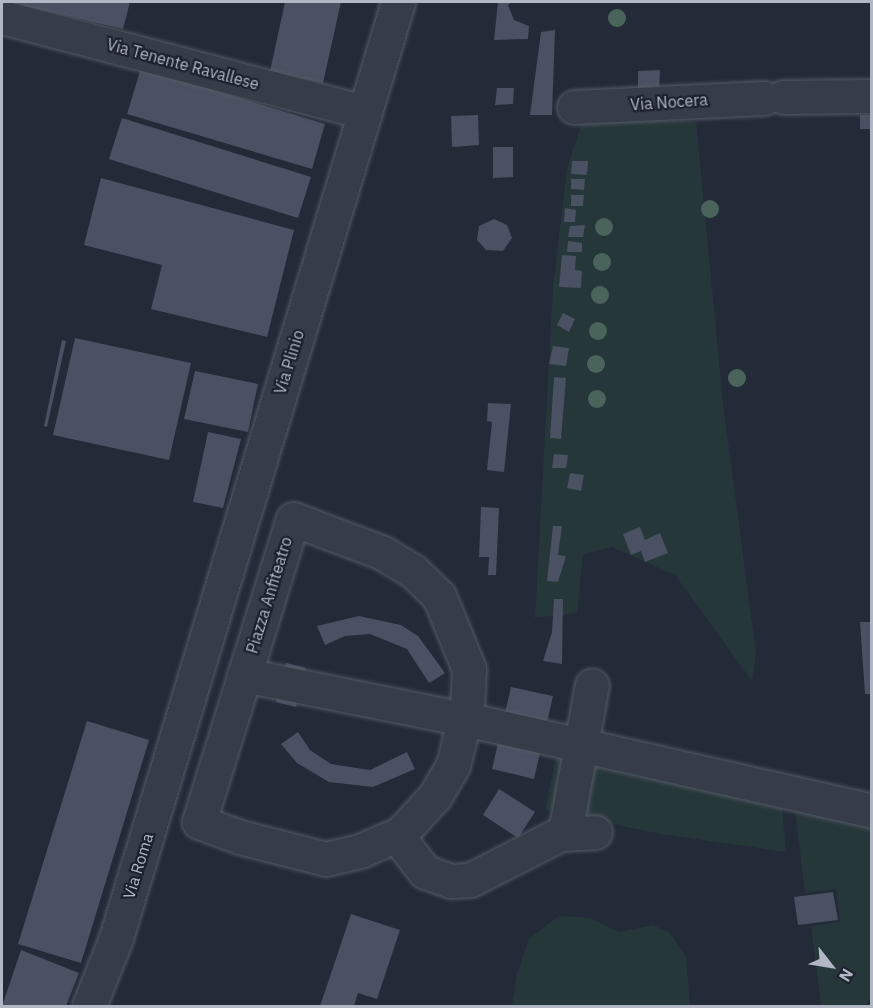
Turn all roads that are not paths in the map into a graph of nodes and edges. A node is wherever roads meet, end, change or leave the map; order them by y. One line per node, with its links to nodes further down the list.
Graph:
1 (398, 2): 5 (street, Via Plinio)
2 (2, 17): 5 (street, Via Tenente Ravallese)
3 (872, 96): 4 (street, Via Nocera)
4 (574, 108)
5 (364, 112): 9 (street, Via Plinio)
6 (244, 675): 8 (street); 8 (street, Piazza Anfiteatro); 12 (street, Piazza Anfiteatro)
7 (592, 685): 10 (street)
8 (465, 719): 10 (street); 12 (street, Piazza Anfiteatro)
9 (181, 723): 13 (street, Via Roma)
10 (582, 745): 11 (street); 12 (street)
11 (872, 811)
12 (400, 833)
13 (89, 1006)

